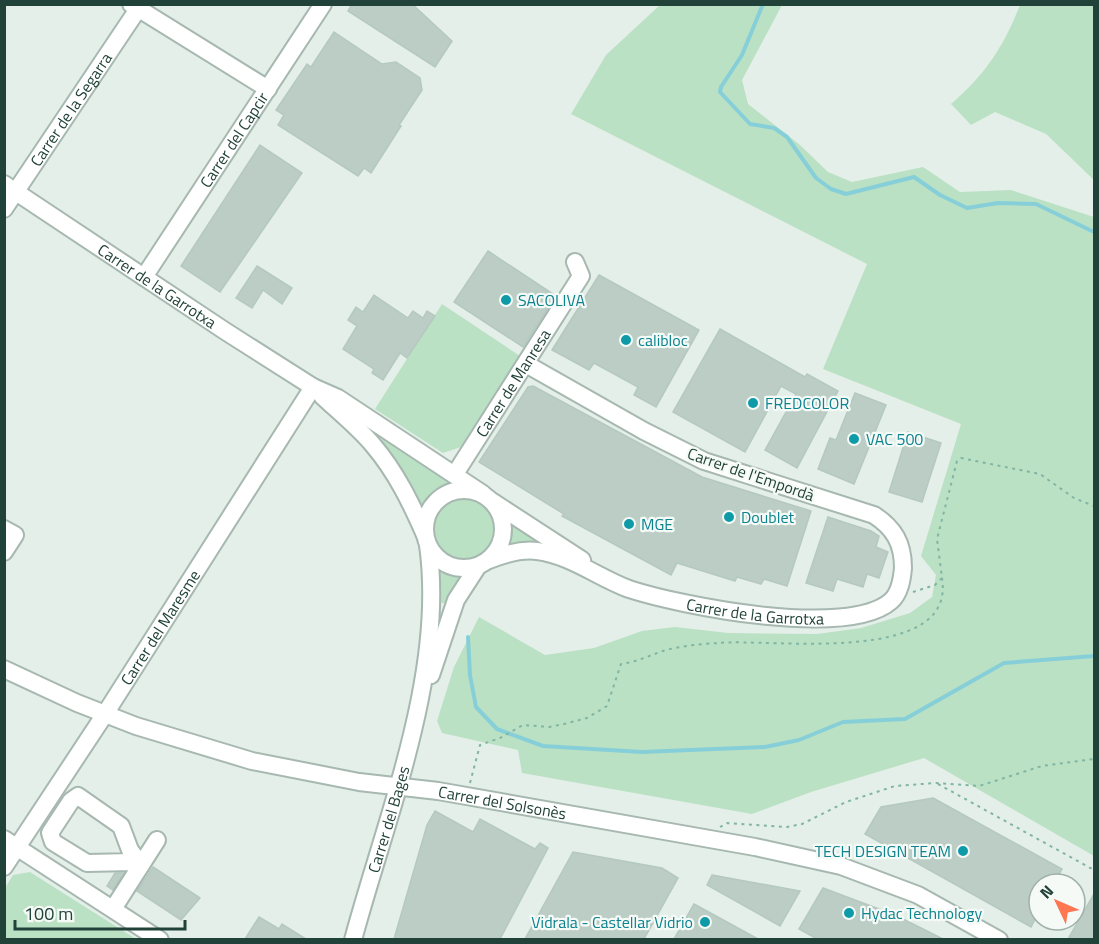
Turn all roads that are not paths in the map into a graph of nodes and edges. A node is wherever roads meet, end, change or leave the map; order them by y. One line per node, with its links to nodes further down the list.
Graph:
1 (323, 4): 3 (street, Carrer del Capcir)
2 (134, 7): 3 (street); 4 (street, Carrer de la Segarra)
3 (268, 89): 7 (street, Carrer del Capcir)
4 (10, 188): 5 (street, Carrer de la Segarra); 7 (street, Carrer de la Garrotxa)
5 (4, 209)
6 (575, 262): 8 (street, Carrer de Manresa)
7 (144, 277): 9 (street, Carrer de la Garrotxa)
8 (526, 364): 10 (street, Carrer de Manresa); 17 (street, Carrer de l'Empordà)
9 (313, 387): 10 (street, Carrer de la Garrotxa); 13 (street, Carrer de la Garrotxa); 20 (street, Carrer del Maresme)
10 (455, 474): 11 (street, Carrer de la Garrotxa)
11 (488, 498): 13 (street); 15 (street); 16 (street, Carrer de la Garrotxa)
12 (4, 528): 14 (street)
13 (427, 541): 15 (street); 19 (street, Carrer del Bages)
14 (4, 552)
15 (483, 563): 16 (street, Carrer de la Garrotxa); 19 (street, Carrer del Bages)
16 (603, 578): 17 (street, Carrer de la Garrotxa)
17 (897, 593)
18 (4, 669): 20 (street, Carrer del Solsonès)
19 (421, 698): 21 (street, Carrer del Bages)
20 (105, 714): 21 (street, Carrer del Solsonès); 23 (street, Carrer del Maresme)
21 (397, 787): 28 (street, Carrer del Bages); 29 (street, Carrer del Solsonès)
22 (157, 840): 24 (street)
23 (11, 843): 25 (street, Carrer del Maresme); 26 (street)
24 (141, 865): 24 (street); 26 (street)
25 (4, 867)
26 (113, 909): 27 (street)
27 (160, 939)
28 (353, 939)
29 (999, 939)

